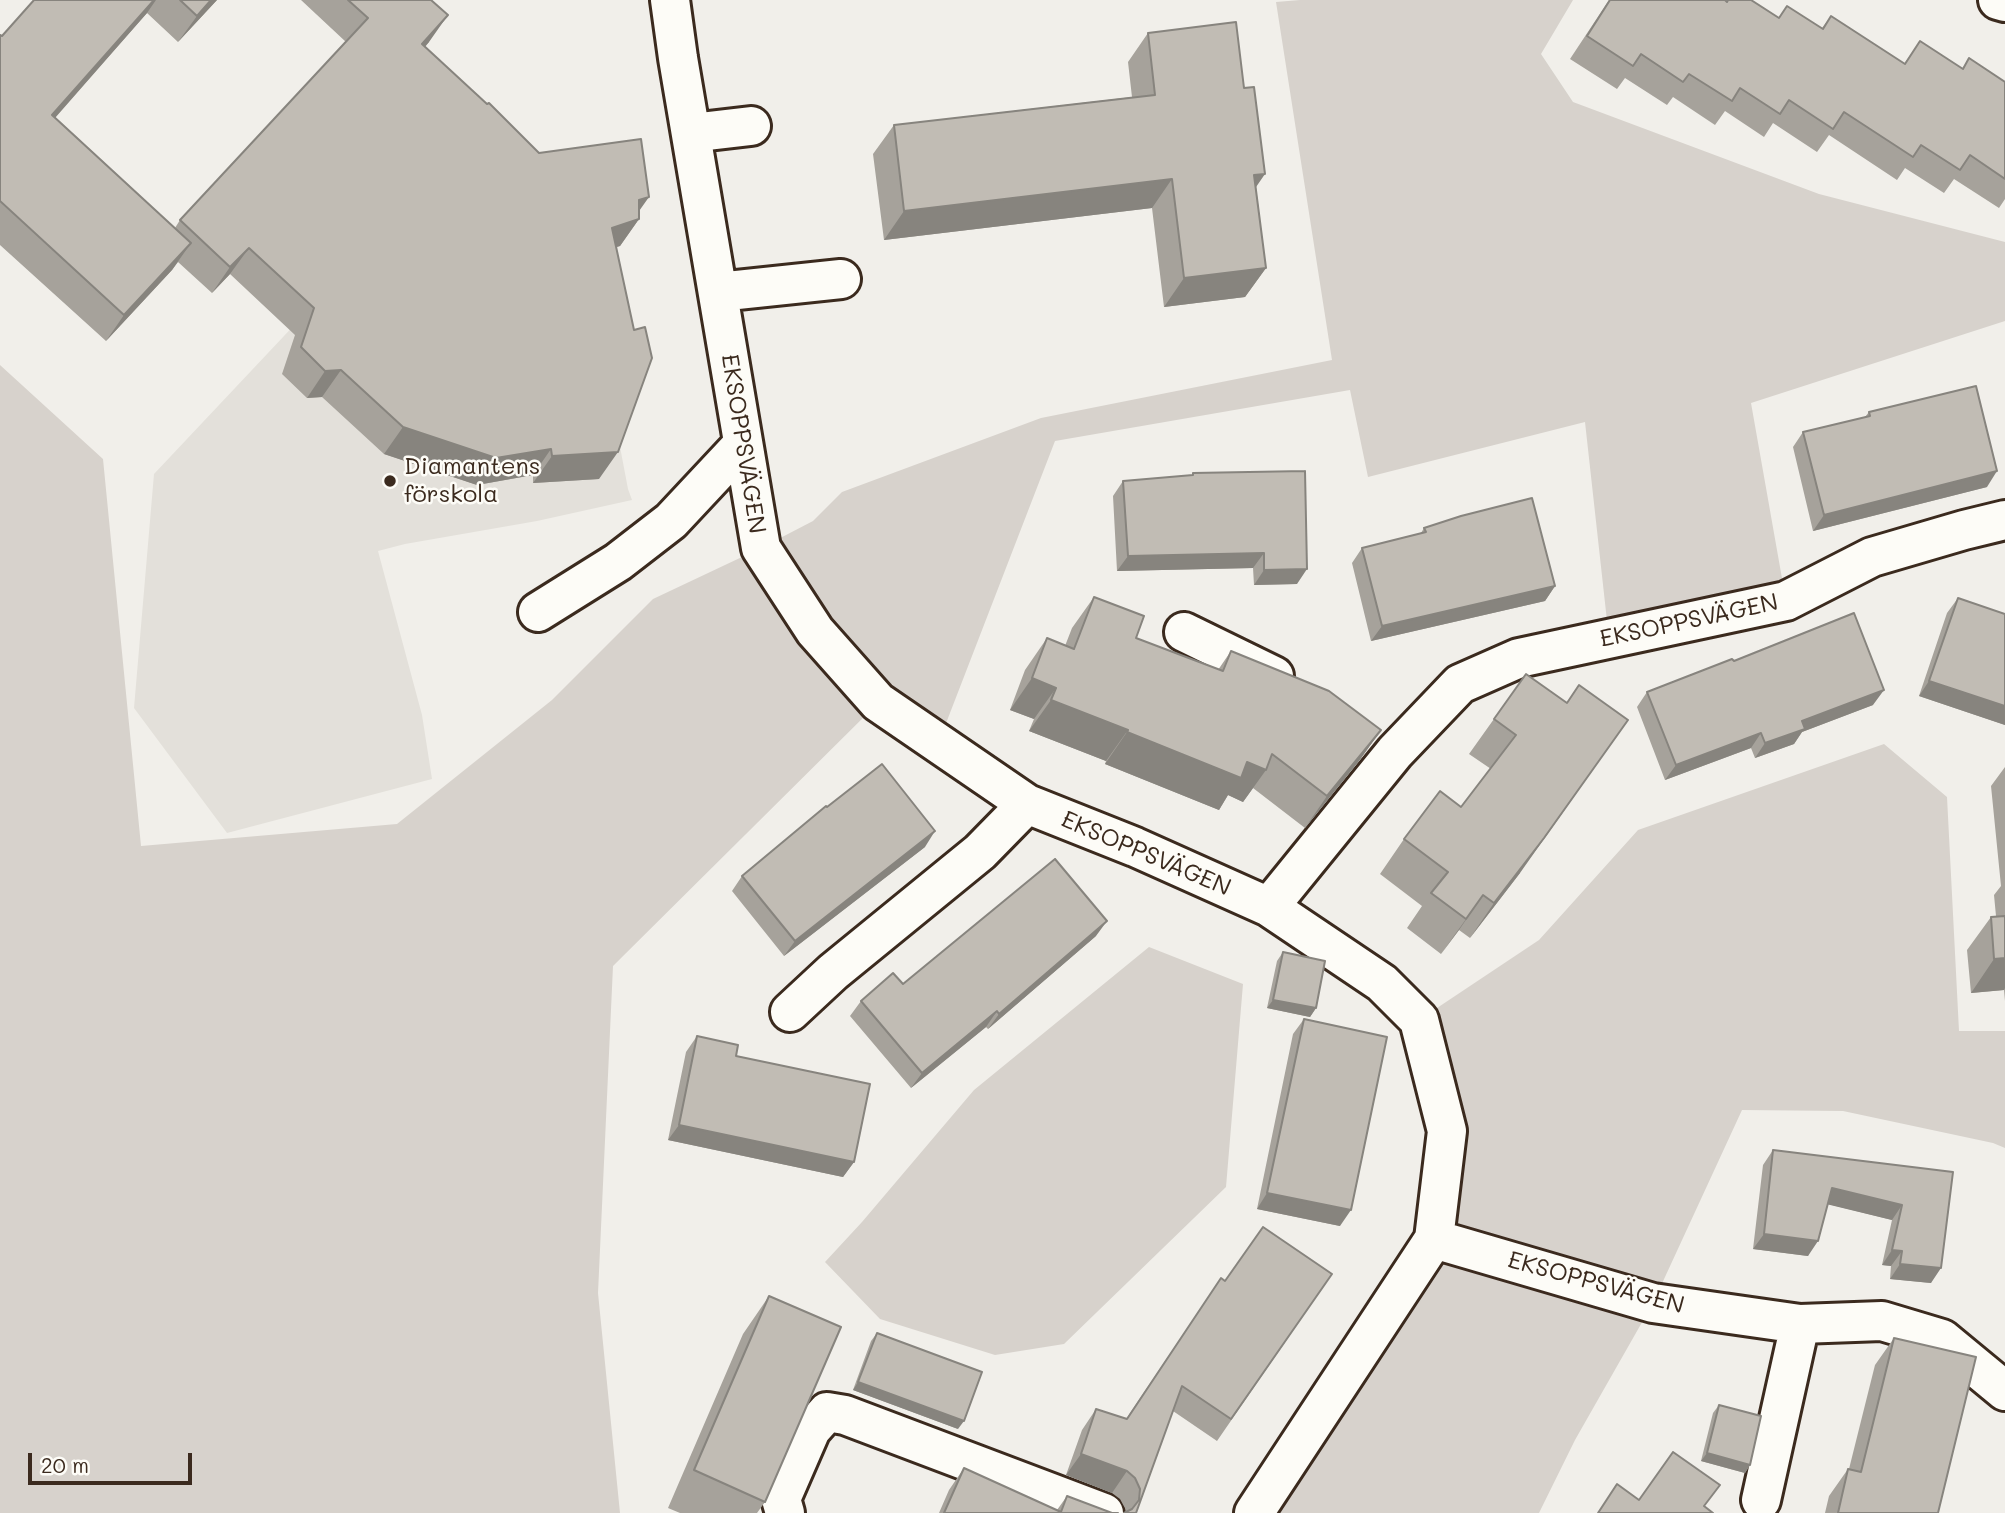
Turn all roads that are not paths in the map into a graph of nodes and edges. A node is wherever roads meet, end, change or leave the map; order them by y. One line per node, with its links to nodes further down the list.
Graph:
1 (670, 0): 5 (street, EKSOPPSVÄGEN)
2 (1998, 0): 3 (street)
3 (2005, 2)
4 (751, 125): 5 (street)
5 (691, 133): 7 (street, EKSOPPSVÄGEN)
6 (841, 279): 7 (street)
7 (718, 292): 8 (street, EKSOPPSVÄGEN)
8 (743, 444): 10 (street); 15 (street, EKSOPPSVÄGEN)
9 (2005, 520): 14 (street, EKSOPPSVÄGEN)
10 (538, 612)
11 (1185, 632): 12 (street)
12 (1306, 696)
13 (1362, 731): 14 (street)
14 (1395, 752): 16 (street, EKSOPPSVÄGEN)
15 (1027, 804): 16 (street, EKSOPPSVÄGEN); 17 (street)
16 (1269, 907): 18 (street, EKSOPPSVÄGEN)
17 (790, 1012)
18 (1434, 1239): 19 (street, EKSOPPSVÄGEN); 24 (street, EKSOPPSVÄGEN)
19 (1800, 1324): 20 (street, EKSOPPSVÄGEN); 21 (street)
20 (2005, 1391)
21 (1761, 1500)
22 (785, 1513): 23 (street)
23 (1104, 1513)
24 (1254, 1513)

